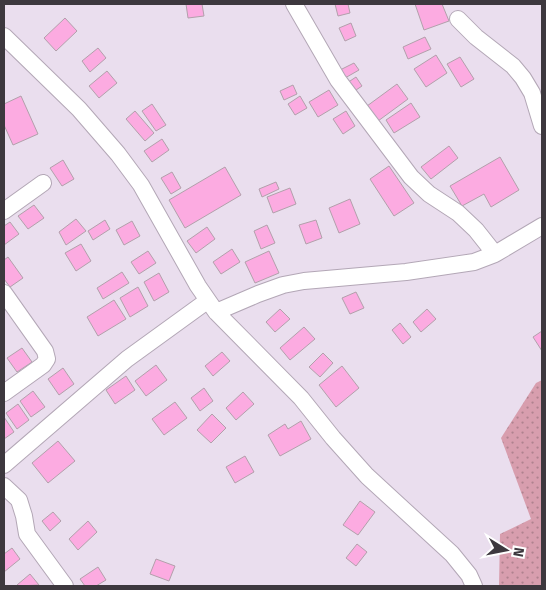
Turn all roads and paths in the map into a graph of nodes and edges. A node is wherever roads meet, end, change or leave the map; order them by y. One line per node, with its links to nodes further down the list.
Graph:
1 (294, 4): 8 (street)
2 (458, 19): 4 (street)
3 (4, 36): 10 (street)
4 (542, 126)
5 (43, 183): 6 (street)
6 (4, 211)
7 (542, 226): 8 (street)
8 (495, 254): 10 (street)
9 (4, 293): 11 (street)
10 (211, 306): 12 (street); 15 (street)
11 (4, 393)
12 (4, 465)
13 (4, 486): 14 (street)
14 (65, 586)
15 (474, 586)

